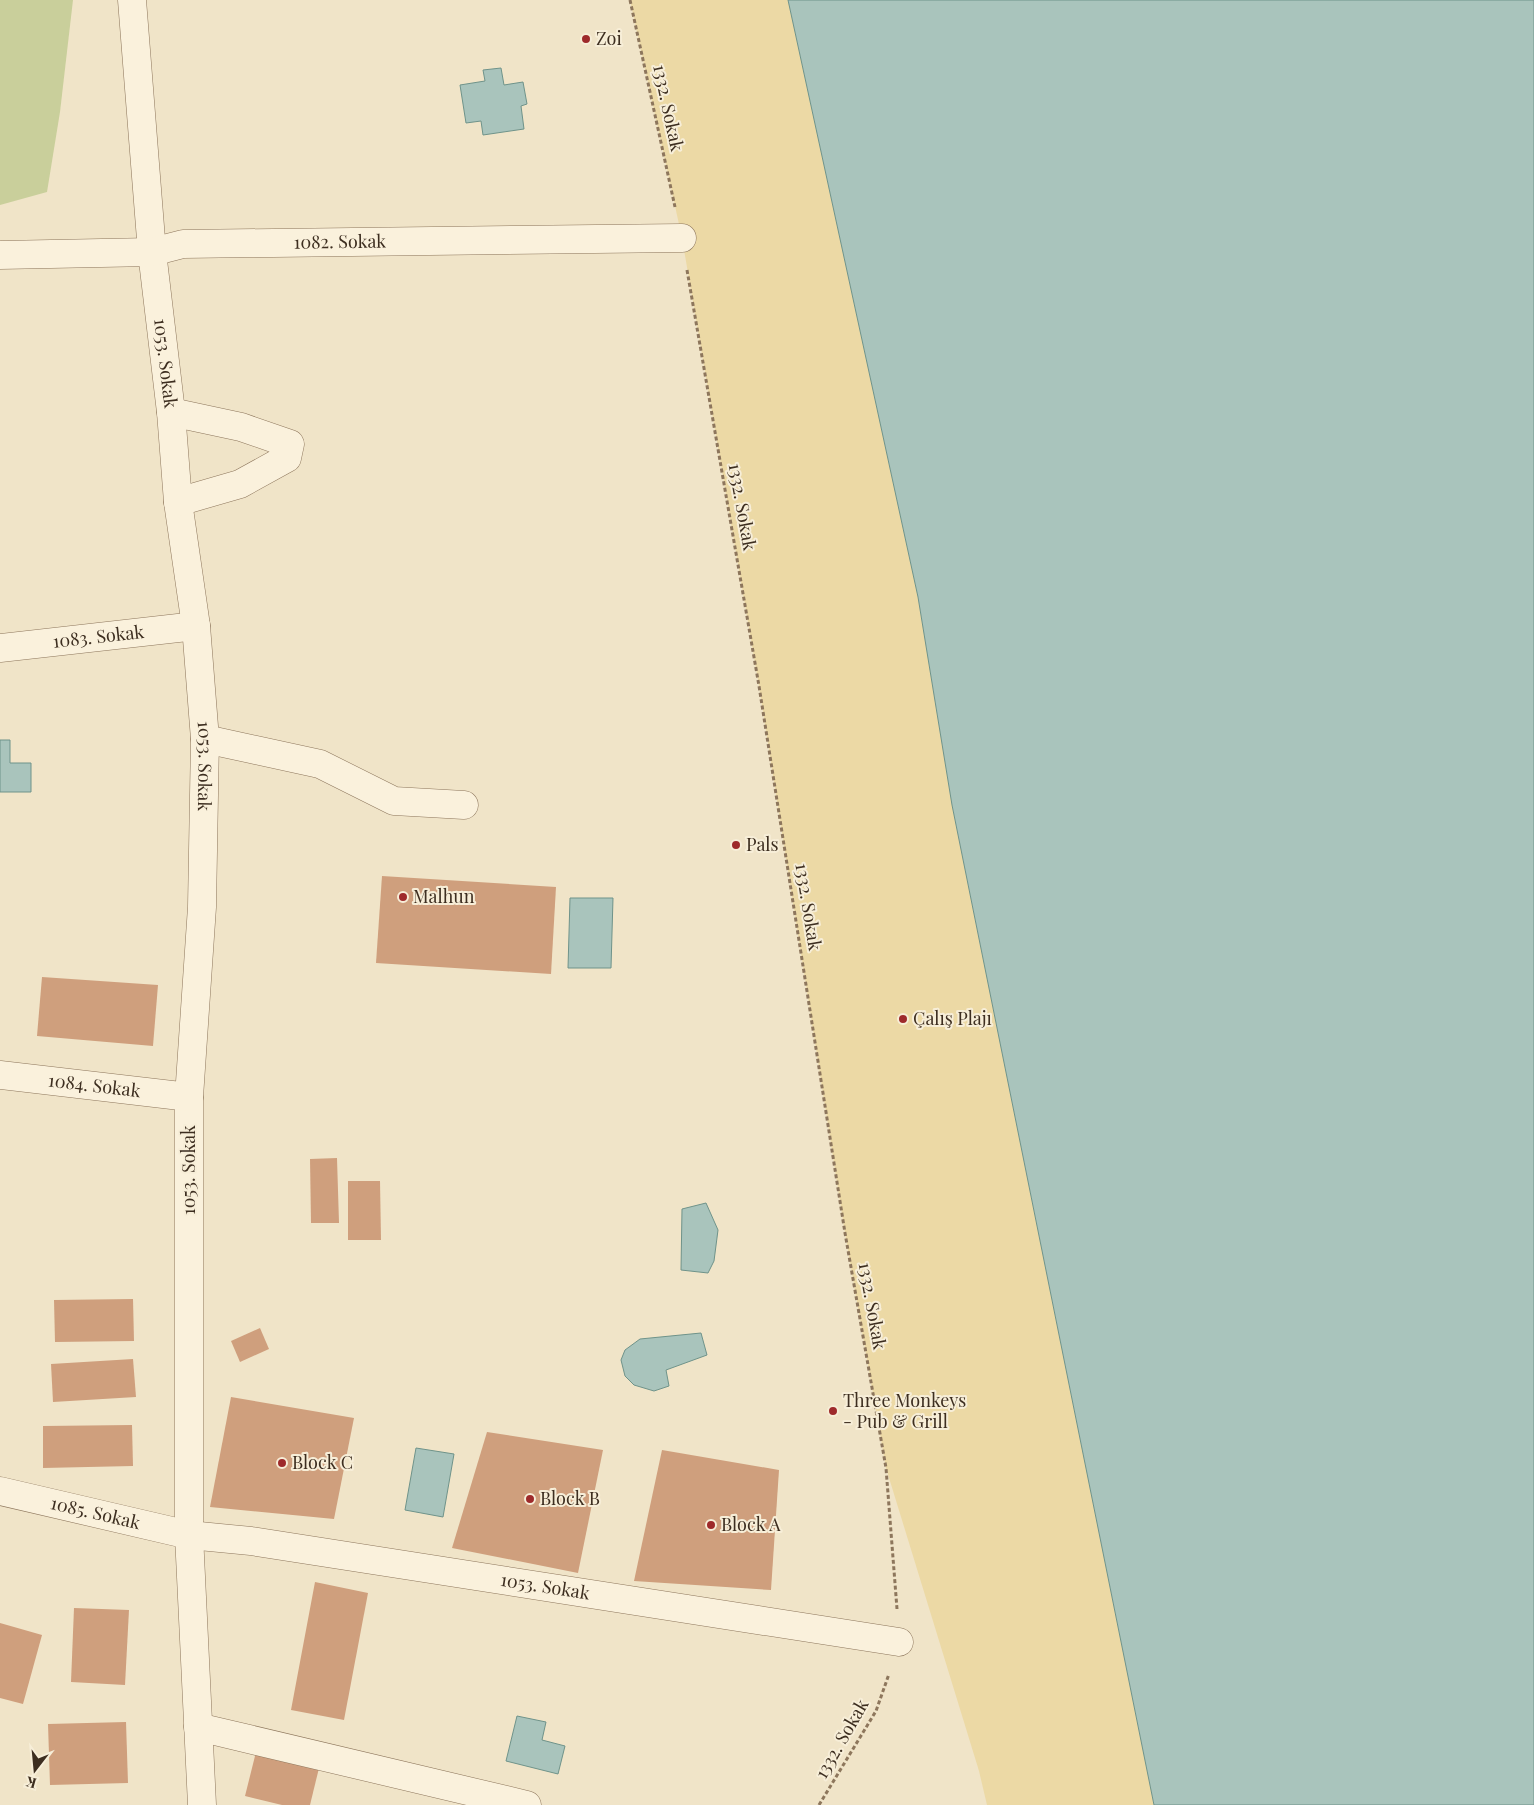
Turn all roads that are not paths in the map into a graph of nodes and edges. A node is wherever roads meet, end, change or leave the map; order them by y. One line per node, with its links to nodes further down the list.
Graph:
1 (132, 0): 3 (street, 1053. Sokak)
2 (682, 238): 3 (street, 1082. Sokak)
3 (152, 252): 4 (street, 1082. Sokak); 5 (street, 1053. Sokak)
4 (0, 255)
5 (171, 412): 6 (street, 1053. Sokak); 6 (street)
6 (178, 502): 7 (street, 1053. Sokak)
7 (196, 626): 8 (street, 1083. Sokak); 9 (street, 1053. Sokak)
8 (0, 648)
9 (205, 739): 10 (street); 12 (street, 1053. Sokak)
10 (464, 805)
11 (0, 1075): 12 (street, 1084. Sokak)
12 (189, 1097): 14 (street, 1053. Sokak)
13 (0, 1491): 14 (street, 1085. Sokak)
14 (189, 1535): 15 (street, 1053. Sokak); 16 (street, 1053. Sokak)
15 (899, 1642)
16 (198, 1728): 17 (street, 1053. Sokak); 18 (street)
17 (202, 1805)
18 (527, 1805)

